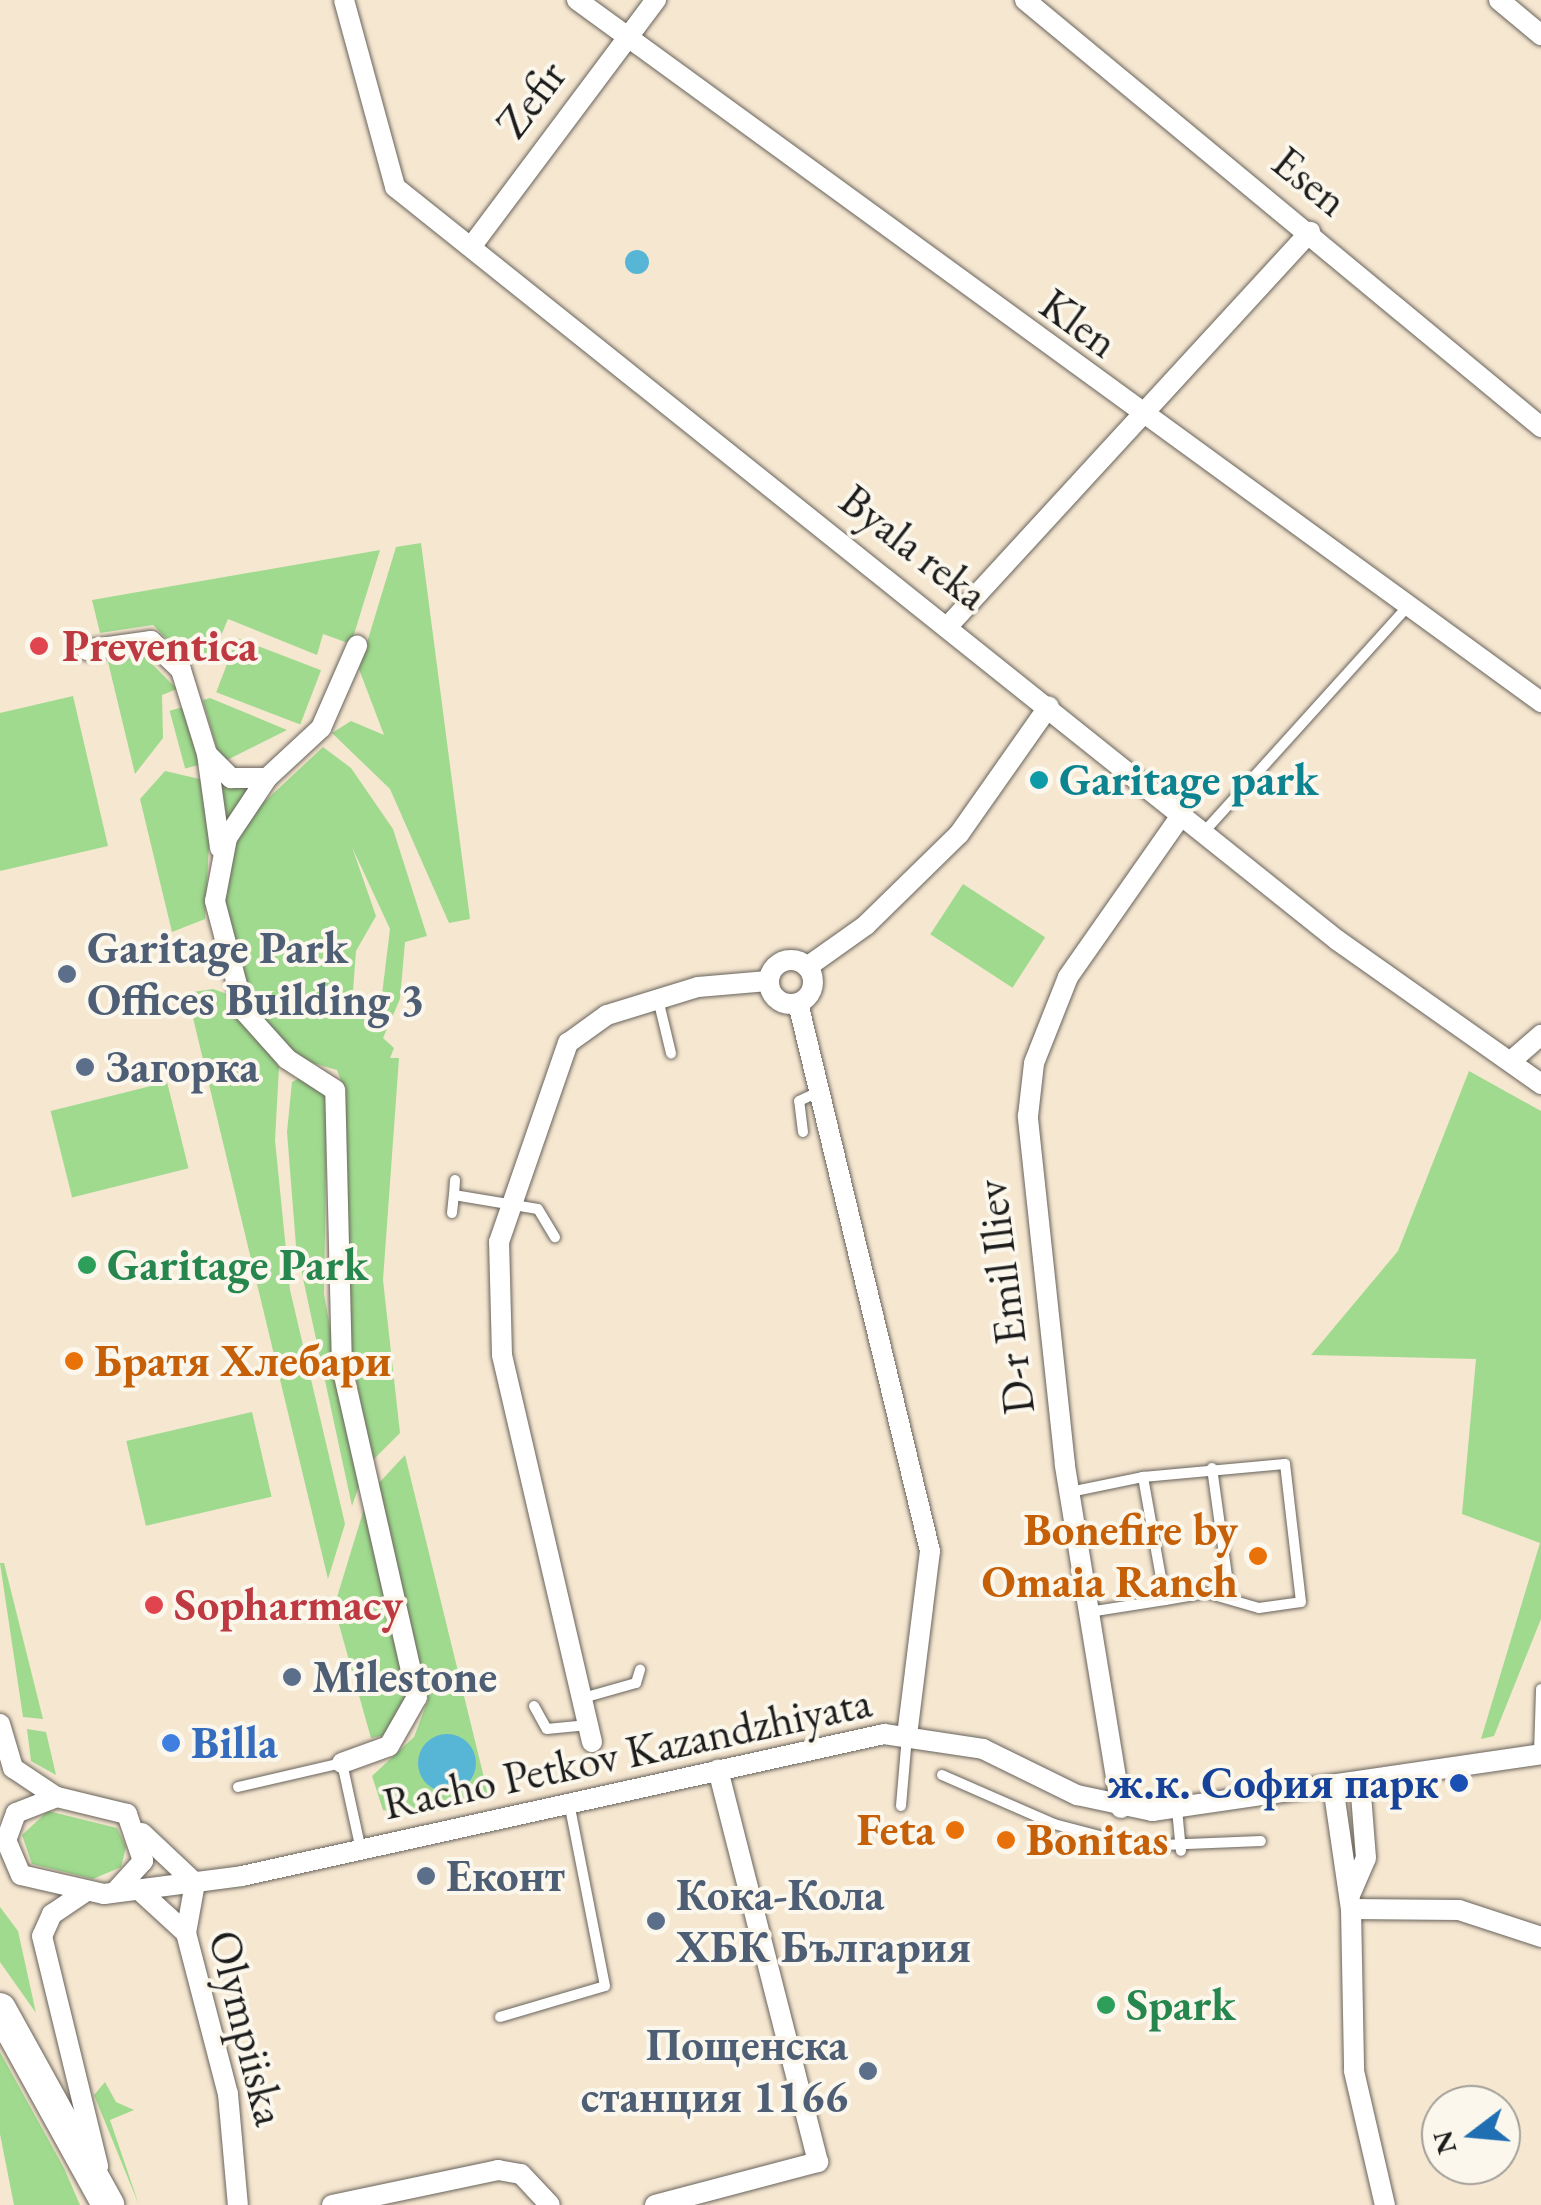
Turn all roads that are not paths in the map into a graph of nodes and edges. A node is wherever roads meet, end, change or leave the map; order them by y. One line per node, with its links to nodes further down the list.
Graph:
1 (344, 0): 9 (street, Byala reka)
2 (577, 0): 7 (street, Klen)
3 (656, 0): 7 (street, Zefir)
4 (1025, 0): 8 (street, Esen)
5 (1500, 0): 6 (street)
6 (1541, 35)
7 (624, 42): 9 (street, Zefir); 10 (street, Klen)
8 (1310, 232): 10 (street); 11 (street, Esen)
9 (470, 247): 13 (street, Byala reka)
10 (1143, 418): 12 (street, Klen); 13 (street)
11 (1541, 427)
12 (1407, 606): 16 (street, Klen); 21 (lane)
13 (949, 625): 17 (street, Byala reka)
14 (358, 646): 19 (street)
15 (86, 650): 18 (street)
16 (1541, 702)
17 (1049, 706): 20 (street, Byala reka); 23 (street)
18 (207, 754): 19 (street); 22 (street)
19 (267, 778): 22 (street)
20 (1182, 814): 21 (street, Byala reka); 40 (street, D-r Emil Iliev)
21 (1204, 832): 29 (street, Byala reka)
22 (220, 855): 52 (street)
23 (807, 966): 24 (street); 26 (street)
24 (768, 981): 25 (street); 26 (street)
25 (658, 1000): 28 (lane); 35 (street)
26 (798, 1003): 31 (street)
27 (1541, 1035): 29 (street)
28 (671, 1053)
29 (1511, 1061): 30 (street, Byala reka)
30 (1541, 1084)
31 (824, 1090): 32 (lane); 50 (street)
32 (803, 1132)
33 (455, 1180): 34 (lane)
34 (454, 1195): 35 (lane); 36 (lane)
35 (510, 1204): 37 (lane); 46 (street)
36 (452, 1213)
37 (555, 1237)
38 (1212, 1468): 39 (lane); 41 (lane); 41 (lane)
39 (1143, 1477): 40 (lane); 42 (lane)
40 (1070, 1492): 43 (street, D-r Emil Iliev)
41 (1230, 1596): 42 (lane)
42 (1165, 1600): 43 (lane)
43 (1089, 1612): 61 (street, D-r Emil Iliev)
44 (640, 1670): 46 (lane)
45 (1541, 1688): 51 (lane)
46 (582, 1698): 49 (street)
47 (534, 1706): 49 (lane)
48 (0, 1724): 58 (street)
49 (590, 1734)
50 (907, 1735): 53 (street, Racho Petkov Kazandzhiyata); 60 (lane); 61 (street, Racho Petkov Kazandzhiyata)
51 (1540, 1754): 55 (street, Racho Petkov Kazandzhiyata)
52 (342, 1763): 57 (lane); 66 (lane)
53 (718, 1770): 59 (street, Racho Petkov Kazandzhiyata); 82 (street)
54 (942, 1774): 67 (lane)
55 (1360, 1781): 56 (street, Racho Petkov Kazandzhiyata); 73 (street)
56 (1334, 1786): 62 (street, Racho Petkov Kazandzhiyata); 73 (street)
57 (238, 1787)
58 (57, 1796): 64 (street); 68 (street)
59 (569, 1804): 66 (street, Racho Petkov Kazandzhiyata); 77 (lane)
60 (901, 1806)
61 (1121, 1808): 62 (street, Racho Petkov Kazandzhiyata)
62 (1177, 1809): 67 (lane)
63 (0, 1815): 68 (street)
64 (140, 1830): 69 (street); 72 (street)
65 (1261, 1841): 67 (lane)
66 (362, 1850): 69 (street, Racho Petkov Kazandzhiyata)
67 (1181, 1851)
68 (5, 1854): 71 (street)
69 (195, 1883): 70 (street, Racho Petkov Kazandzhiyata); 74 (street)
70 (140, 1890): 72 (street, Racho Petkov Kazandzhiyata); 74 (street, Olympiiska)
71 (86, 1892): 72 (street); 78 (street)
72 (115, 1892)
73 (1351, 1902): 75 (street); 83 (street)
74 (186, 1933): 79 (street, Olympiiska)
75 (1541, 1937)
76 (4, 2015): 78 (main road)
77 (500, 2017)
78 (108, 2203)
79 (238, 2205)
80 (332, 2205): 81 (street)
81 (550, 2205)
82 (655, 2205)
83 (1385, 2205)

